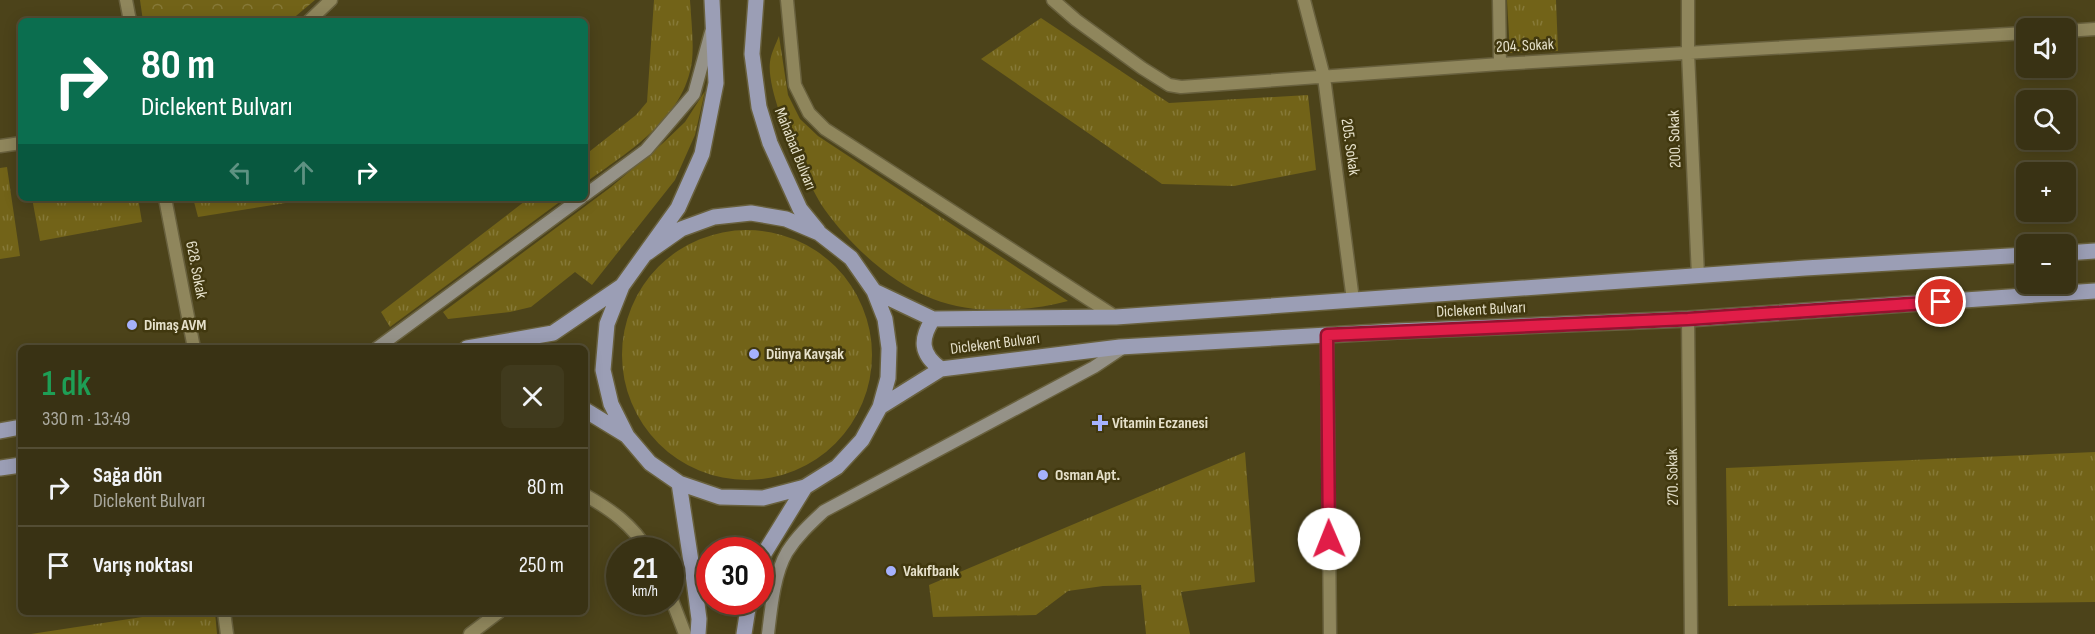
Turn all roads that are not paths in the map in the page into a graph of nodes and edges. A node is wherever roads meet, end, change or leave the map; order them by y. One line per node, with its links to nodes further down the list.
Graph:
1 (126, 0): 10 (street)
2 (331, 0): 11 (street)
3 (712, 0): 12 (main road)
4 (756, 0): 24 (main road, Mahabad Bulvarı)
5 (787, 0): 34 (street)
6 (1053, 0): 18 (street, 204. Sokak)
7 (1304, 0): 18 (street, 205. Sokak)
8 (1498, 0): 17 (street)
9 (1688, 0): 16 (street, 200. Sokak)
10 (129, 18)
11 (312, 18)
12 (713, 22): 21 (main road); 27 (main road)
13 (2095, 29): 14 (street)
14 (2076, 30)
15 (2016, 34): 16 (street, 204. Sokak)
16 (1688, 54): 17 (street, 204. Sokak); 29 (street, 200. Sokak)
17 (1500, 64): 18 (street, 204. Sokak)
18 (1324, 77): 33 (street, 205. Sokak)
19 (18, 143): 20 (street)
20 (0, 146)
21 (588, 193)
22 (166, 201): 38 (street, 628. Sokak)
23 (576, 201): 39 (main road)
24 (819, 233): 27 (main road); 31 (main road)
25 (2095, 251): 26 (main road)
26 (2076, 252)
27 (647, 253): 30 (main road)
28 (2016, 256): 29 (main road, Diclekent Bulvarı)
29 (1698, 276): 33 (main road, Diclekent Bulvarı)
30 (622, 286): 40 (main road); 47 (main road)
31 (874, 291): 35 (main road, Diclekent Bulvarı); 43 (main road)
32 (2095, 291): 36 (main road, Diclekent Bulvarı)
33 (1353, 300): 34 (main road, Diclekent Bulvarı)
34 (1116, 317): 35 (main road, Diclekent Bulvarı)
35 (933, 319): 42 (main road)
36 (1688, 319): 37 (main road, Diclekent Bulvarı); 66 (street, 270. Sokak)
37 (1327, 335): 41 (main road, Diclekent Bulvarı); 65 (street)
38 (193, 345)
39 (381, 345)
40 (484, 345)
41 (1124, 347): 42 (main road, Diclekent Bulvarı); 64 (main road)
42 (941, 369): 43 (main road, Diclekent Bulvarı)
43 (880, 407): 51 (main road)
44 (588, 412): 47 (main road)
45 (18, 428): 46 (main road)
46 (0, 431)
47 (627, 436): 50 (main road)
48 (18, 465): 49 (main road)
49 (0, 468)
50 (680, 483): 51 (main road); 62 (main road)
51 (805, 487): 54 (main road)
52 (588, 497): 53 (street)
53 (637, 537)
54 (774, 537)
55 (224, 615): 59 (street)
56 (495, 615): 60 (street)
57 (678, 615): 61 (street)
58 (746, 615): 63 (main road)
59 (227, 634)
60 (470, 634)
61 (685, 634)
62 (698, 634)
63 (744, 634)
64 (768, 634)
65 (1330, 634)
66 (1691, 634)

